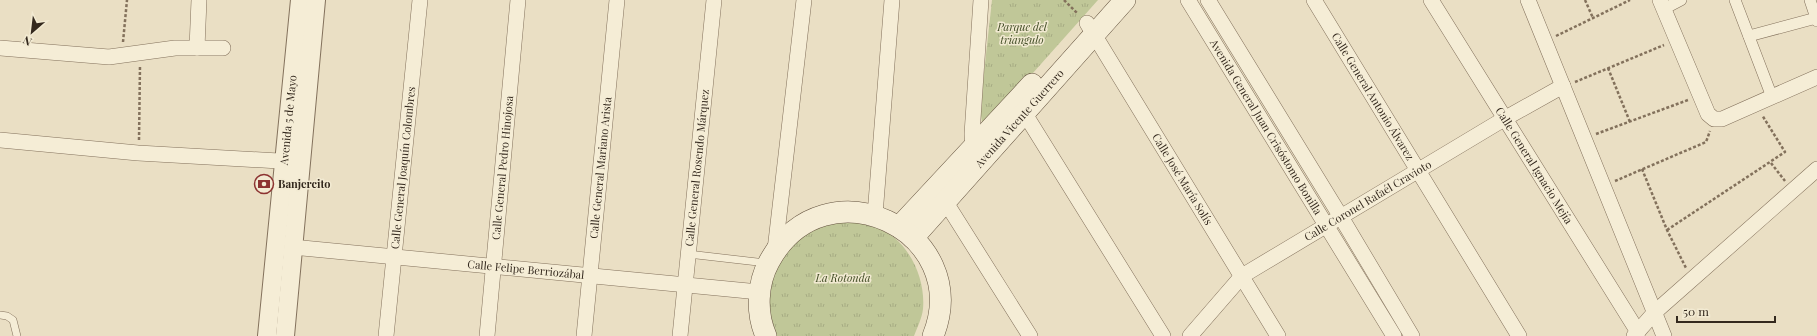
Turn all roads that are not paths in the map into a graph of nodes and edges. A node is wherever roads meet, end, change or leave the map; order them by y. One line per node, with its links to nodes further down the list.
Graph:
1 (200, 0): 26 (street)
2 (300, 0): 35 (street, Avenida 5 de Mayo)
3 (316, 0): 35 (street, Avenida 5 de Mayo)
4 (420, 0): 45 (street, Calle General Joaquín Colombres)
5 (518, 0): 47 (street, Calle General Pedro Hinojosa)
6 (616, 0): 48 (street, Calle General Mariano Arista)
7 (714, 0): 44 (street, Calle General Rosendo Márquez)
8 (804, 0): 46 (street)
9 (892, 0): 39 (street)
10 (981, 0): 34 (street)
11 (1107, 0): 23 (main road, Avenida Vicente Guerrero)
12 (1125, 0): 23 (main road, Avenida Vicente Guerrero)
13 (1188, 0): 41 (street, Avenida General Juan Crisóstomo Bonilla)
14 (1208, 0): 40 (street, Avenida General Juan Crisóstomo Bonilla)
15 (1314, 0): 37 (street, Calle General Antonio Álvarez)
16 (1431, 0): 32 (street, Calle General Ignacio Mejía)
17 (1528, 0): 29 (street)
18 (1681, 0): 21 (street)
19 (1735, 0): 24 (street)
20 (1810, 0): 22 (street)
21 (1662, 4): 30 (street)
22 (1816, 20): 24 (street)
23 (1091, 29): 31 (main road, Avenida Vicente Guerrero); 49 (street, Calle José María Solís)
24 (1749, 36): 30 (street)
25 (0, 48): 26 (street)
26 (197, 48): 27 (street)
27 (223, 48)
28 (1817, 77): 30 (street)
29 (1563, 86): 32 (street, Calle Coronel Rafaél Cravioto); 52 (street)
30 (1772, 97)
31 (1021, 106): 34 (main road, Avenida Vicente Guerrero); 65 (street)
32 (1504, 119): 37 (street, Calle Coronel Rafaél Cravioto); 54 (street, Calle General Ignacio Mejía)
33 (0, 140): 35 (street)
34 (974, 157): 38 (main road, Avenida Vicente Guerrero); 42 (main road, Avenida Vicente Guerrero)
35 (293, 162): 43 (street, Avenida 5 de Mayo); 56 (street, Avenida 5 de Mayo)
36 (1817, 169): 52 (street)
37 (1418, 171): 40 (street, Calle Coronel Rafaél Cravioto); 70 (street, Calle General Antonio Álvarez)
38 (945, 201): 42 (main road, Avenida Vicente Guerrero); 64 (street)
39 (875, 215): 42 (main road); 46 (main road)
40 (1341, 217): 41 (street, Calle Coronel Rafaél Cravioto); 69 (street, Avenida General Juan Crisóstomo Bonilla)
41 (1327, 225): 49 (street, Calle Coronel Rafaél Cravioto); 68 (street, Avenida General Juan Crisóstomo Bonilla)
42 (906, 232): 63 (main road)
43 (292, 247): 45 (street, Calle Felipe Berriozábal); 57 (street, Avenida 5 de Mayo)
44 (688, 254): 46 (lane); 50 (street, Calle General Rosendo Márquez)
45 (393, 257): 47 (street, Calle Felipe Berriozábal); 58 (street, Calle General Joaquín Colombres)
46 (772, 257): 51 (main road)
47 (494, 266): 48 (street, Calle Felipe Berriozábal); 59 (street, Calle General Pedro Hinojosa)
48 (590, 275): 50 (street, Calle Felipe Berriozábal); 60 (street, Calle General Mariano Arista)
49 (1242, 276): 66 (street, Calle Coronel Rafaél Cravioto); 67 (street, Calle José María Solís)
50 (685, 284): 51 (street, Calle Felipe Berriozábal); 61 (street, Calle General Rosendo Márquez)
51 (759, 292): 62 (main road)
52 (1655, 312): 54 (street); 71 (street)
53 (0, 315): 55 (lane)
54 (1636, 334)
55 (17, 336)
56 (266, 336)
57 (285, 336)
58 (386, 336)
59 (487, 336)
60 (584, 336)
61 (680, 336)
62 (766, 336)
63 (933, 336)
64 (1030, 336)
65 (1163, 336)
66 (1190, 336)
67 (1278, 336)
68 (1394, 336)
69 (1412, 336)
70 (1519, 336)
71 (1664, 336)

